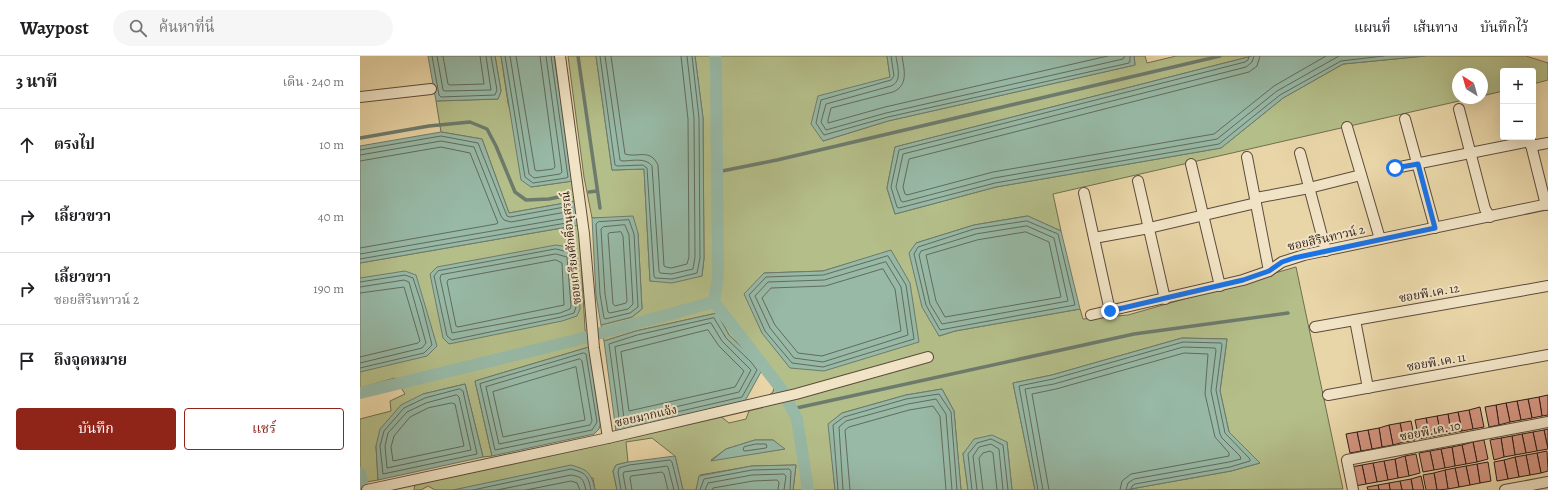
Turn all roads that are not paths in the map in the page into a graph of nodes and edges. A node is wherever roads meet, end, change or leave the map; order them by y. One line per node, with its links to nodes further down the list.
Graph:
1 (560, 56): 41 (street, ซอยเกรียงศักดิ์อนุสรณ์)
2 (431, 90): 3 (street)
3 (360, 97)
4 (1459, 109): 9 (street)
5 (1406, 119): 13 (street)
6 (1347, 127): 15 (street)
7 (1530, 141): 8 (street); 9 (street); 20 (street)
8 (1548, 143)
9 (1470, 152): 13 (street); 22 (street)
10 (1300, 153): 17 (street)
11 (1247, 157): 19 (street)
12 (1191, 164): 21 (street)
13 (1418, 164): 14 (street); 24 (street)
14 (1395, 168)
15 (1361, 175): 17 (street); 26 (street)
16 (1138, 181): 23 (street)
17 (1309, 188): 19 (street); 27 (street)
18 (1084, 193): 25 (street)
19 (1256, 200): 21 (street); 28 (street)
20 (1547, 205): 22 (street, ซอยสิรินทาวน์ 2)
21 (1203, 215): 23 (street); 29 (street)
22 (1490, 217): 24 (street, ซอยสิรินทาวน์ 2)
23 (1149, 228): 25 (street); 31 (street)
24 (1435, 228): 26 (street, ซอยสิรินทาวน์ 2)
25 (1094, 238): 32 (street)
26 (1380, 239): 27 (street, ซอยสิรินทาวน์ 2)
27 (1326, 251): 28 (street, ซอยสิรินทาวน์ 2)
28 (1269, 271): 29 (street, ซอยสิรินทาวน์ 2)
29 (1220, 286): 31 (street, ซอยสิรินทาวน์ 2)
30 (1548, 286): 34 (street, ซอยพี.เค. 12)
31 (1165, 299): 32 (street, ซอยสิรินทาวน์ 2)
32 (1110, 311): 33 (street, ซอยสิรินทาวน์ 2)
33 (1091, 315)
34 (1355, 320): 35 (street, ซอยพี.เค. 12); 38 (street)
35 (1315, 327)
36 (1548, 355): 38 (street, ซอยพี.เค. 11)
37 (928, 357): 41 (street, ซอยมากแจ้ง)
38 (1368, 388): 39 (street, ซอยพี.เค. 11)
39 (1328, 395)
40 (1548, 422): 44 (street, ซอยพี.เค. 10)
41 (608, 438): 43 (street, ซอยมากแจ้ง)
42 (1548, 482): 45 (street)
43 (370, 489)
44 (1353, 490)
45 (1505, 490)

